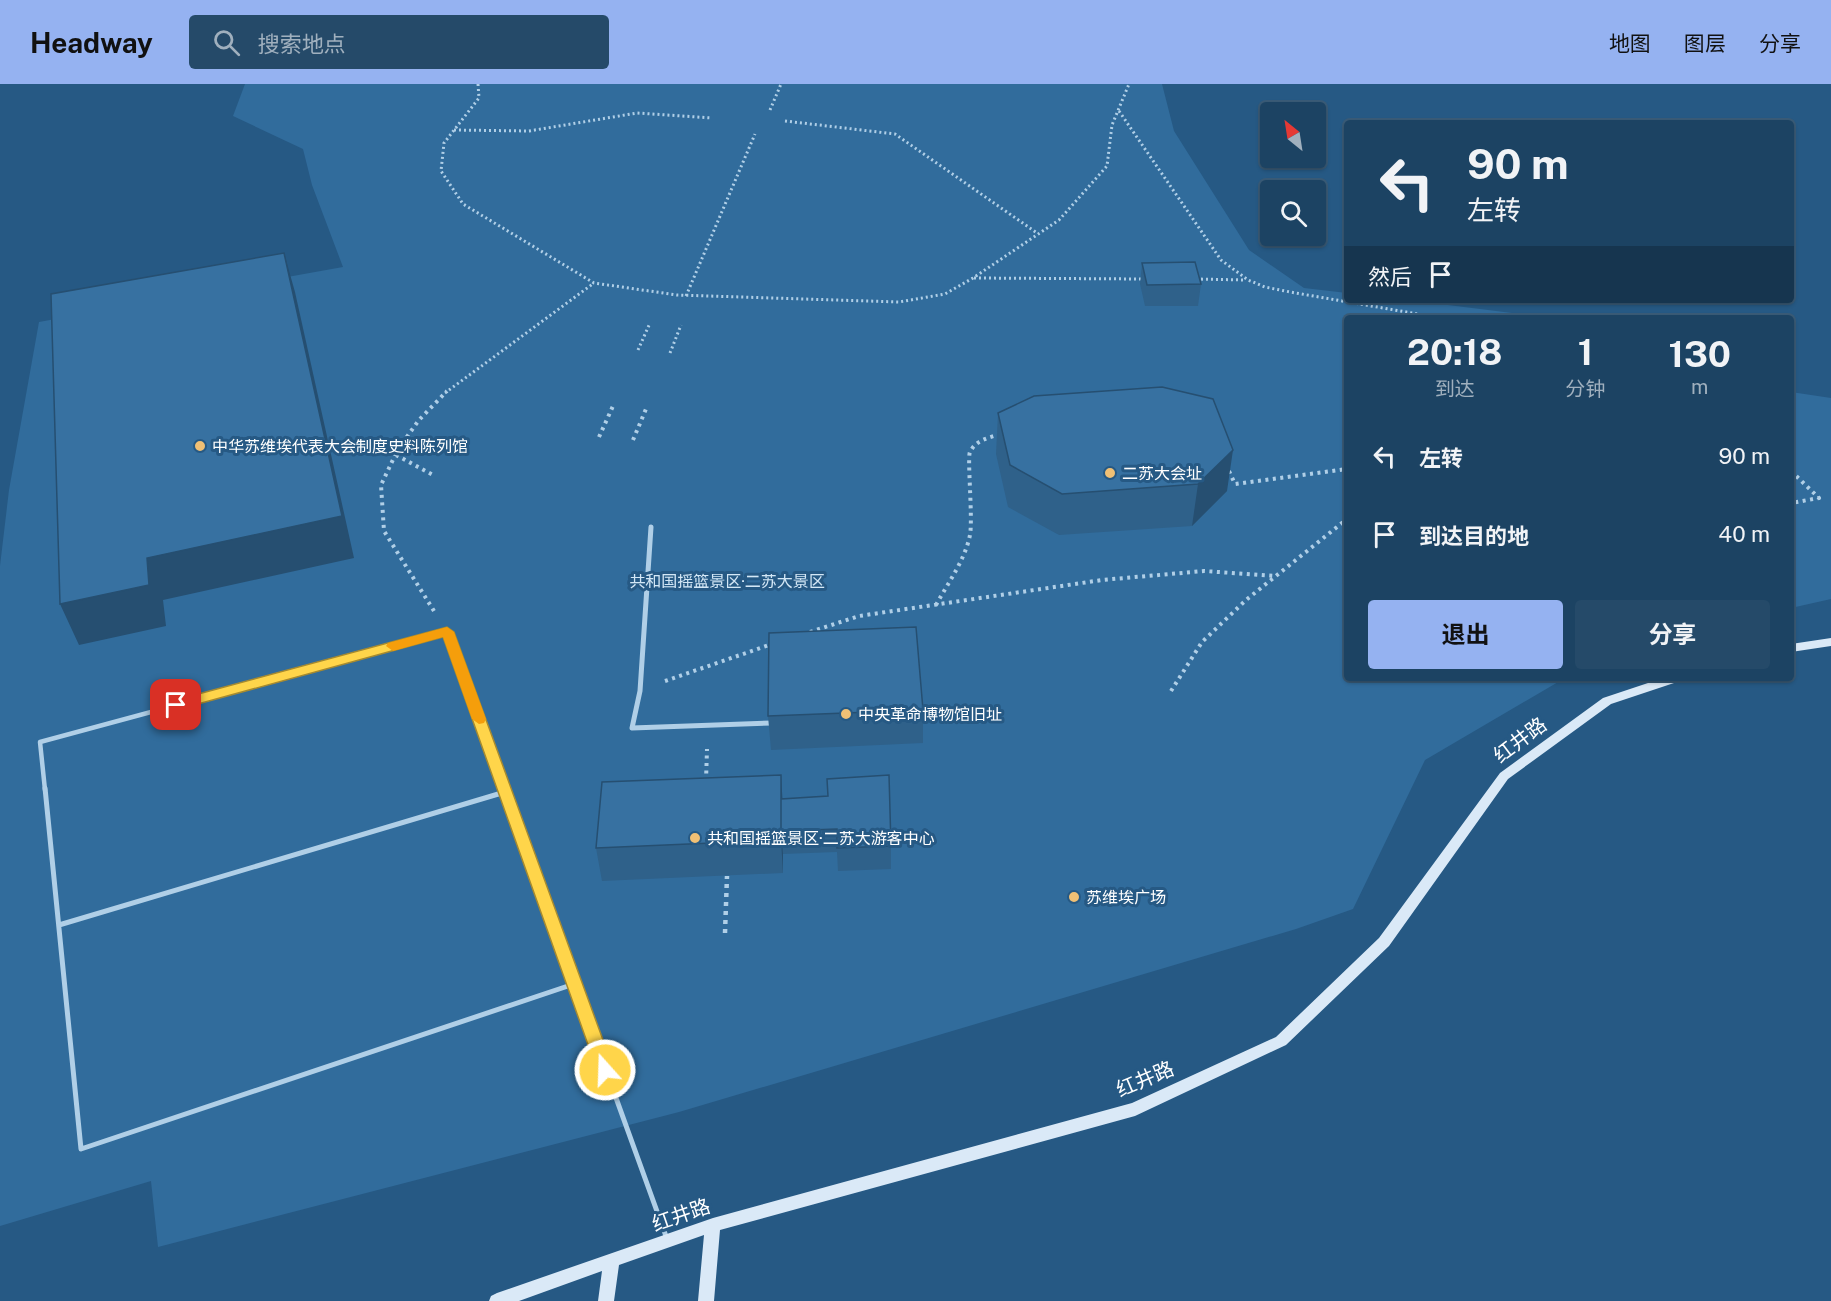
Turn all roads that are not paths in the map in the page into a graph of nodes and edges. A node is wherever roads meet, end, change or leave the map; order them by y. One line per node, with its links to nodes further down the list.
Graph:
1 (651, 527): 5 (street)
2 (1831, 642): 3 (main road)
3 (1794, 648)
4 (1667, 681): 9 (main road, 红井路)
5 (772, 723)
6 (505, 792): 7 (lane); 7 (lane); 8 (lane)
7 (59, 925): 8 (lane)
8 (574, 984): 10 (lane)
9 (713, 1225): 10 (main road, 红井路); 14 (main road)
10 (668, 1242): 11 (main road, 红井路)
11 (612, 1261): 12 (main road, 红井路); 13 (main road)
12 (497, 1301)
13 (606, 1301)
14 (706, 1301)

